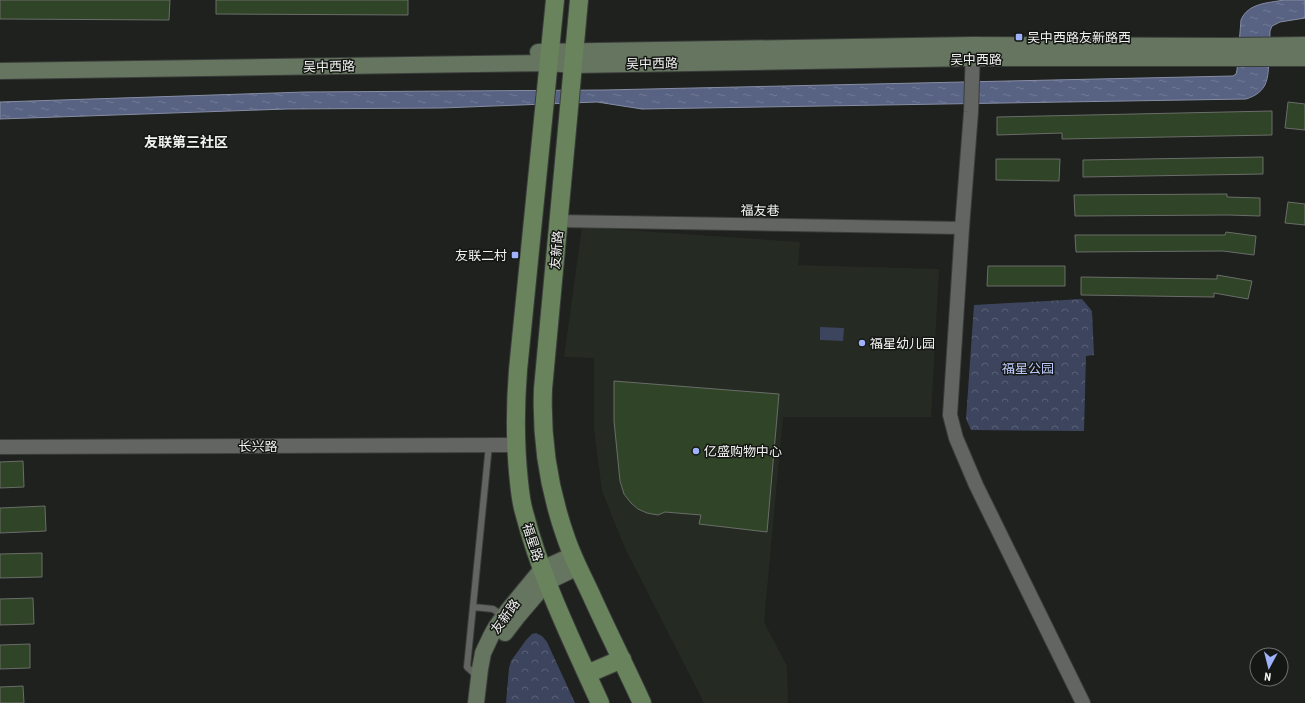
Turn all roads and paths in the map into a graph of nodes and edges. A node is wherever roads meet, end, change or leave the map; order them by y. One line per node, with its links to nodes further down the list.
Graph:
1 (555, 0): 8 (main road, 友新路)
2 (579, 0): 9 (main road, 友新路)
3 (1305, 44): 4 (main road, 吴中西路)
4 (1277, 51): 5 (main road, 吴中西路); 6 (main road, 吴中西路)
5 (973, 52): 9 (main road, 吴中西路); 12 (street)
6 (1305, 58)
7 (0, 60): 8 (main road, 吴中西路)
8 (549, 65): 9 (main road, 吴中西路); 10 (main road, 吴中西路); 13 (main road, 友新路)
9 (573, 66): 11 (main road, 友新路)
10 (0, 71)
11 (558, 221): 12 (street, 福友巷); 17 (main road, 友新路)
12 (962, 228): 28 (street)
13 (518, 370): 15 (main road, 福星路)
14 (489, 445): 15 (street, 长兴路); 16 (street, 长兴路); 19 (lane)
15 (516, 445): 18 (main road, 福星路)
16 (0, 447)
17 (575, 561): 18 (main road, 友新路); 21 (main road)
18 (545, 576): 20 (main road, 友新路); 22 (main road, 福星路); 25 (main road, 友新路)
19 (473, 607): 20 (lane); 23 (lane)
20 (504, 616): 23 (main road, 友新路)
21 (622, 659): 22 (main road); 27 (main road)
22 (587, 674): 26 (main road, 福星路)
23 (479, 677): 24 (main road, 友新路)
24 (476, 703)
25 (487, 703)
26 (600, 703)
27 (642, 703)
28 (1083, 703)

